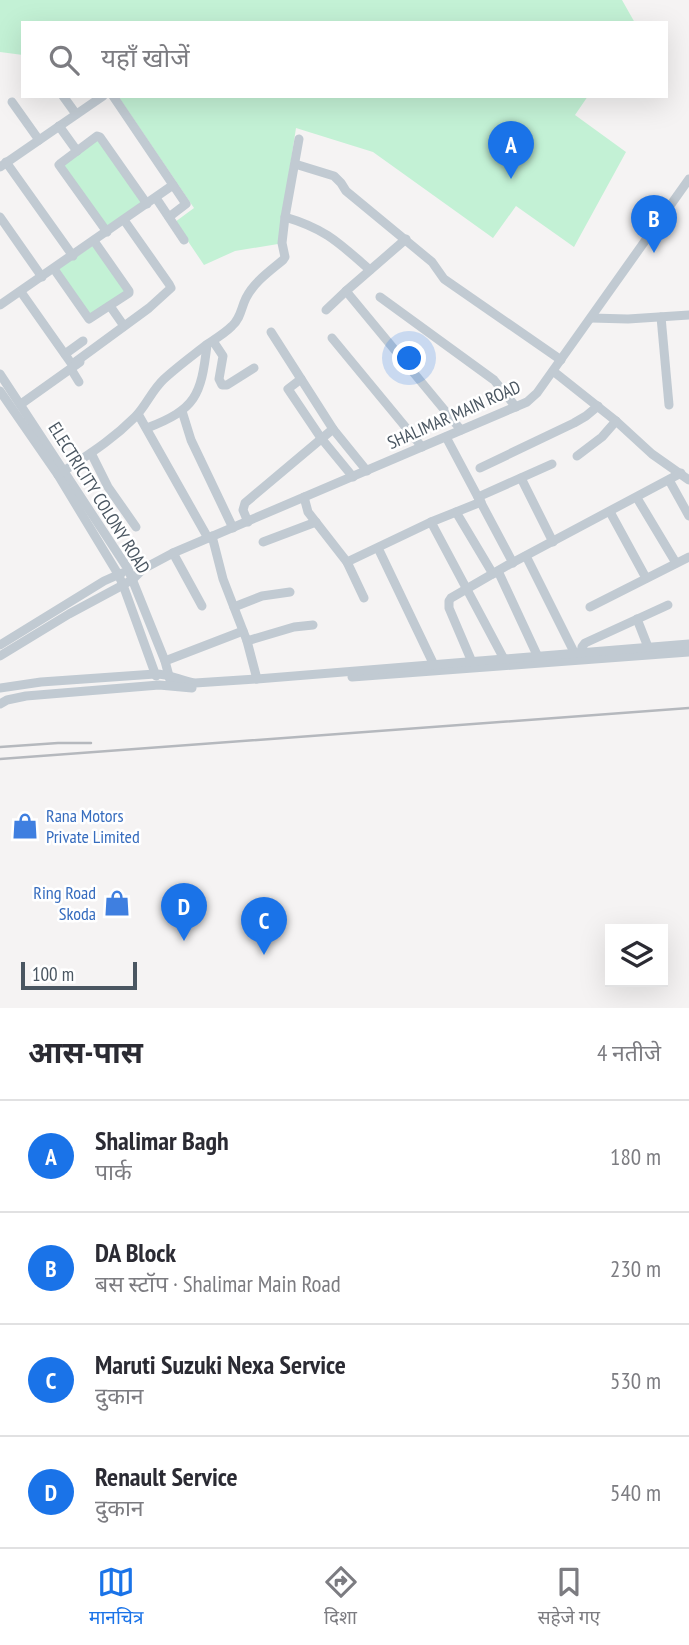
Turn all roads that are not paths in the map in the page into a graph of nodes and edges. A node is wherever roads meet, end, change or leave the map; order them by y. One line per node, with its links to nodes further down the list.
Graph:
1 (64, 98): 5 (street)
2 (100, 98): 5 (street)
3 (114, 98): 13 (street)
4 (12, 103): 8 (street)
5 (76, 114): 6 (street)
6 (59, 126): 8 (street); 9 (street)
7 (299, 139): 10 (street)
8 (39, 140): 11 (street)
9 (77, 151): 14 (street); 19 (street)
10 (295, 164): 17 (street); 20 (street)
11 (3, 165): 23 (street)
12 (689, 179): 36 (street, SHALIMAR MAIN ROAD)
13 (173, 185): 14 (street); 16 (street)
14 (152, 201): 16 (street); 18 (street)
15 (0, 217): 26 (street)
16 (169, 217): 21 (street)
17 (285, 218): 25 (street); 41 (street)
18 (124, 220): 19 (street); 37 (street)
19 (107, 232): 22 (street)
20 (406, 239): 25 (street); 43 (street)
21 (184, 240)
22 (94, 241): 23 (street); 32 (street)
23 (73, 256): 24 (street)
24 (54, 269): 26 (street); 32 (street)
25 (370, 270): 27 (street)
26 (42, 277): 28 (street)
27 (346, 291): 33 (street); 60 (street)
28 (21, 292): 31 (street); 42 (street)
29 (380, 297): 54 (street)
30 (170, 299): 45 (street)
31 (1, 302)
32 (110, 306): 37 (street)
33 (326, 310)
34 (689, 315): 35 (street)
35 (662, 317): 36 (street); 52 (street)
36 (591, 318): 43 (street, SHALIMAR MAIN ROAD)
37 (124, 326): 42 (street)
38 (271, 332): 48 (street)
39 (332, 338): 63 (street)
40 (83, 341): 42 (street)
41 (210, 343): 44 (street); 55 (street); 56 (street)
42 (65, 354)
43 (561, 360): 46 (street, SHALIMAR MAIN ROAD)
44 (254, 368)
45 (71, 369): 49 (street); 51 (street)
46 (553, 371): 53 (street); 54 (street, SHALIMAR MAIN ROAD)
47 (0, 374): 51 (street, ELECTRICITY COLONY ROAD)
48 (301, 379): 59 (street); 62 (street)
49 (79, 382)
50 (0, 391): 69 (street, ELECTRICITY COLONY ROAD)
51 (21, 404): 69 (street, ELECTRICITY COLONY ROAD)
52 (668, 405)
53 (598, 406): 57 (street); 67 (street)
54 (516, 407): 60 (street, SHALIMAR MAIN ROAD)
55 (182, 411): 58 (street); 85 (street)
56 (138, 414): 58 (street); 64 (street)
57 (616, 421): 65 (street); 70 (street)
58 (147, 428): 86 (street)
59 (332, 429): 62 (street); 68 (street)
60 (461, 430): 61 (street, SHALIMAR MAIN ROAD)
61 (446, 437): 63 (street, SHALIMAR MAIN ROAD); 77 (street)
62 (321, 438): 71 (street); 81 (street)
63 (422, 447): 68 (street, SHALIMAR MAIN ROAD)
64 (91, 453): 69 (street); 84 (street)
65 (578, 456)
66 (552, 464): 72 (street)
67 (480, 468)
68 (367, 471): 71 (street, SHALIMAR MAIN ROAD)
69 (61, 473): 97 (street, ELECTRICITY COLONY ROAD); 98 (street, ELECTRICITY COLONY ROAD)
70 (681, 473): 73 (street); 74 (street)
71 (353, 477): 75 (street, SHALIMAR MAIN ROAD)
72 (522, 478): 77 (street); 88 (street)
73 (669, 480): 76 (street); 80 (street)
74 (689, 480)
75 (304, 497): 81 (street, SHALIMAR MAIN ROAD); 82 (street)
76 (636, 498): 79 (street); 95 (street)
77 (479, 499): 78 (street); 94 (street)
78 (456, 512): 83 (street); 96 (street)
79 (610, 512): 88 (street); 99 (street)
80 (689, 516)
81 (247, 522): 85 (street, SHALIMAR MAIN ROAD)
82 (316, 522): 87 (street); 93 (street)
83 (431, 522): 89 (street); 101 (street)
84 (136, 527)
85 (233, 528): 86 (street, SHALIMAR MAIN ROAD)
86 (210, 537): 90 (street, SHALIMAR MAIN ROAD); 106 (street)
87 (263, 542)
88 (553, 542): 91 (street)
89 (378, 548): 93 (street); 121 (street)
90 (173, 553): 98 (street, SHALIMAR MAIN ROAD); 105 (street)
91 (526, 556): 94 (street); 115 (street)
92 (689, 556): 95 (street)
93 (347, 562): 103 (street)
94 (513, 563): 96 (street)
95 (676, 563): 99 (street)
96 (495, 573): 101 (street); 117 (street)
97 (118, 574): 98 (street); 100 (street, ELECTRICITY COLONY ROAD); 112 (street)
98 (131, 574): 100 (street); 119 (street, ELECTRICITY COLONY ROAD)
99 (646, 578): 107 (street)
100 (123, 585): 116 (street); 122 (street, ELECTRICITY COLONY ROAD)
101 (466, 589): 118 (street); 120 (street)
102 (290, 592): 106 (street)
103 (364, 598)
104 (668, 605): 108 (street)
105 (202, 606)
106 (233, 607): 110 (street)
107 (590, 607)
108 (637, 619): 113 (street); 115 (street)
109 (313, 625): 110 (street)
110 (245, 636): 119 (street); 124 (street)
111 (689, 644): 113 (street)
112 (0, 645)
113 (648, 647): 115 (street)
114 (689, 652): 126 (street)
115 (578, 653): 117 (street)
116 (0, 656)
117 (538, 657): 118 (street)
118 (504, 660): 120 (street)
119 (165, 661): 123 (street, ELECTRICITY COLONY ROAD)
120 (472, 662): 121 (street)
121 (434, 664): 124 (street)
122 (155, 674): 123 (street); 125 (street, ELECTRICITY COLONY ROAD); 127 (street)
123 (169, 674): 124 (street); 126 (street, ELECTRICITY COLONY ROAD)
124 (257, 680)
125 (159, 685): 126 (street); 128 (street)
126 (171, 685)
127 (0, 688)
128 (0, 704)

